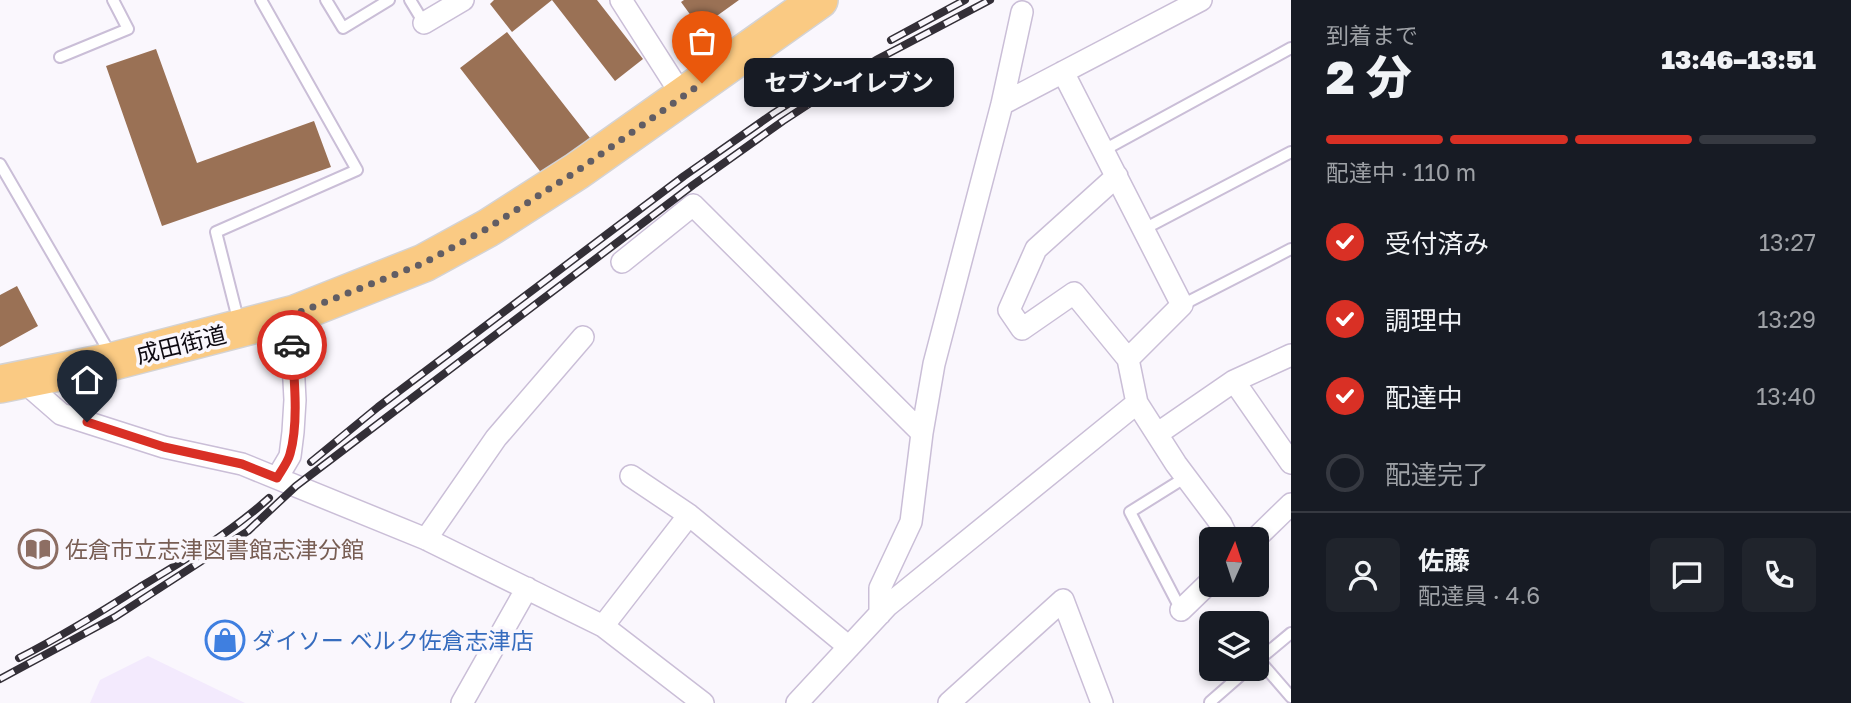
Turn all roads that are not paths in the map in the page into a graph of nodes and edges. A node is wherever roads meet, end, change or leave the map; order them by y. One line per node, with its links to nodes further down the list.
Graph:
1 (113, 0): 13 (lane)
2 (261, 0): 26 (lane)
3 (326, 0): 4 (lane)
4 (389, 0)
5 (410, 0): 11 (lane)
6 (463, 0): 11 (street)
7 (621, 0): 15 (street)
8 (819, 0): 15 (highway, 成田街道)
9 (1201, 0): 14 (street)
10 (1022, 12): 16 (street)
11 (424, 23)
12 (1291, 48): 17 (lane)
13 (61, 57)
14 (1063, 72): 16 (street); 17 (street)
15 (683, 97): 25 (highway, 成田街道)
16 (1002, 104): 34 (street)
17 (1104, 150): 20 (street)
18 (1291, 152): 21 (lane)
19 (0, 164): 30 (lane)
20 (1117, 176): 21 (street); 29 (street)
21 (1144, 229): 24 (street)
22 (1291, 249): 24 (lane)
23 (622, 262): 34 (street)
24 (1182, 305): 29 (street)
25 (295, 314): 26 (highway, 成田街道); 39 (street)
26 (241, 329): 30 (highway, 成田街道)
27 (583, 337): 44 (street)
28 (1291, 355): 32 (street)
29 (1128, 359): 33 (street)
30 (114, 361): 31 (highway, 成田街道)
31 (11, 382): 39 (street)
32 (1234, 382): 35 (street); 36 (street)
33 (1137, 404): 35 (street); 48 (street)
34 (922, 433): 48 (street)
35 (1157, 434): 38 (street)
36 (1291, 463)
37 (631, 476): 41 (street)
38 (1186, 477): 42 (street); 47 (lane)
39 (277, 478): 44 (street)
40 (1291, 504): 43 (street)
41 (689, 515): 49 (street); 51 (street)
42 (1222, 527)
43 (1267, 527)
44 (426, 539): 45 (street)
45 (527, 588): 49 (street); 56 (street)
46 (1199, 593): 47 (street)
47 (1181, 610)
48 (880, 614): 51 (street)
49 (603, 626): 57 (street)
50 (1291, 633): 52 (lane)
51 (849, 648): 58 (street)
52 (1269, 652)
53 (1269, 673): 55 (lane)
54 (1234, 681): 61 (lane)
55 (1291, 697)
56 (462, 703)
57 (703, 703)
58 (797, 703)
59 (949, 703): 60 (street)
60 (1102, 703)
61 (1210, 703)

